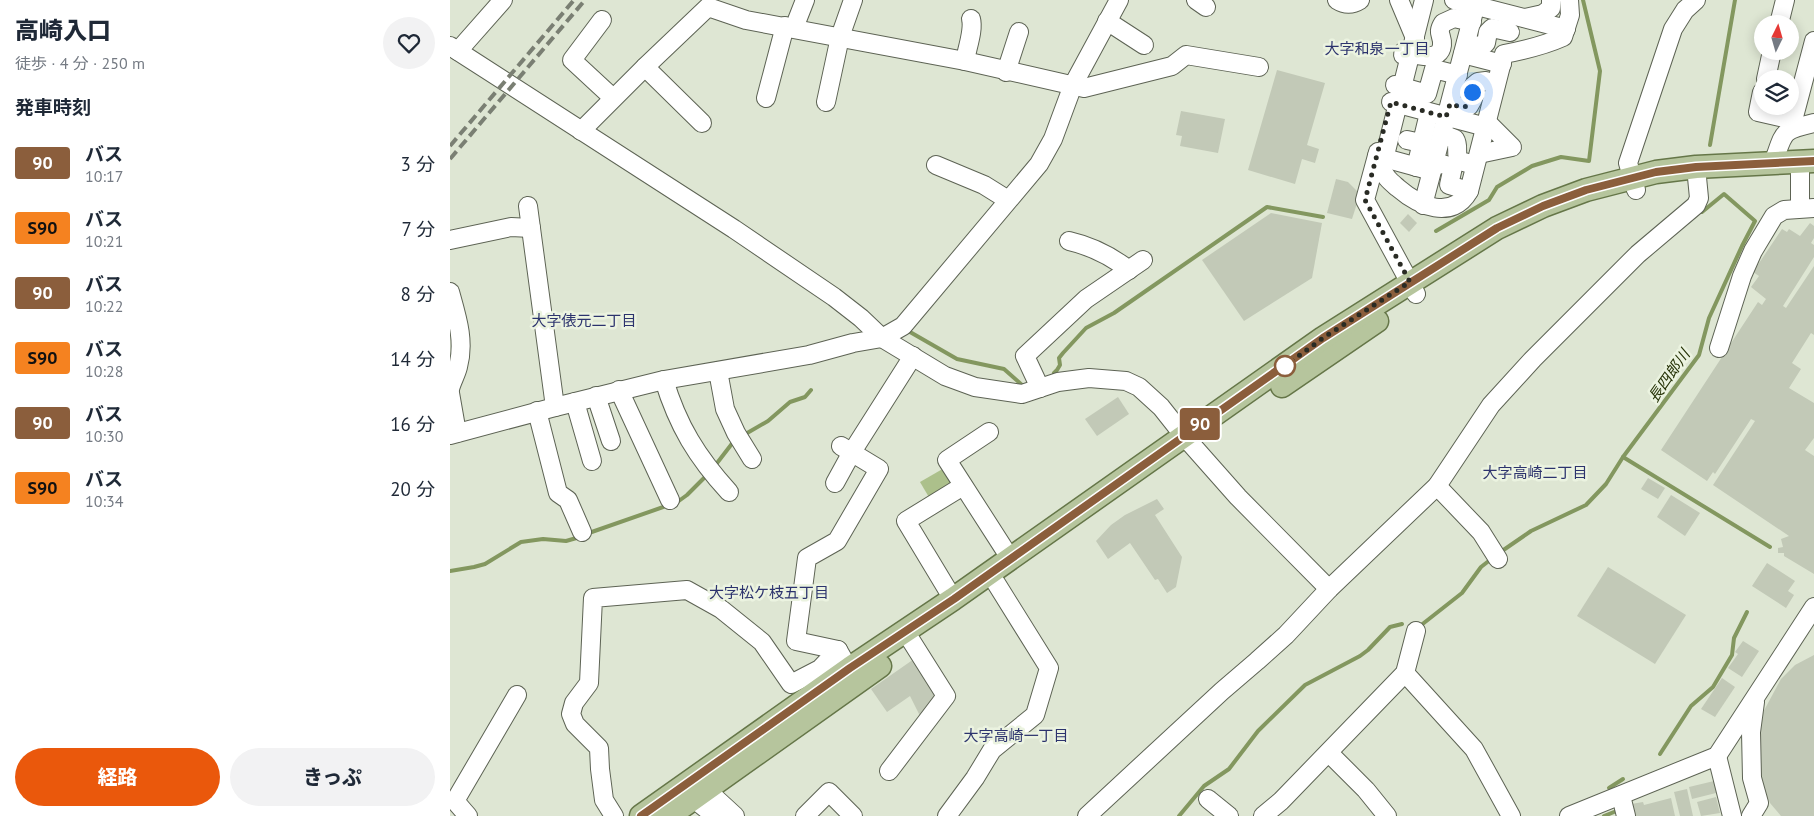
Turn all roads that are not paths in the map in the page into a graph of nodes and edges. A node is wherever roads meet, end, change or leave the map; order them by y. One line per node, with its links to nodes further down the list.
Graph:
1 (503, 0): 28 (street)
2 (805, 0): 21 (street)
3 (853, 0): 24 (street)
4 (1119, 0): 20 (street)
5 (1337, 0): 6 (street)
6 (1360, 0)
7 (1399, 0): 27 (street)
8 (1424, 0): 27 (street)
9 (1454, 0): 15 (street)
10 (1551, 0): 17 (street)
11 (1569, 0): 22 (street)
12 (1696, 0): 58 (street)
13 (1785, 0): 16 (street)
14 (705, 2): 21 (street); 32 (street)
15 (1475, 9): 17 (street); 27 (street); 29 (street)
16 (1781, 15)
17 (1517, 16): 22 (street); 29 (street); 30 (street)
18 (971, 18): 31 (street)
19 (602, 20): 39 (street)
20 (1108, 21): 26 (street); 37 (street)
21 (790, 27): 24 (street); 40 (street)
22 (1566, 29): 30 (street)
23 (1019, 32): 34 (street)
24 (840, 37): 31 (street); 41 (street)
25 (1814, 41): 48 (street)
26 (1144, 45)
27 (1413, 45): 38 (street)
28 (454, 48): 50 (street)
29 (1464, 48): 30 (street); 35 (street)
30 (1503, 59): 36 (street)
31 (965, 61): 34 (street)
32 (645, 66): 39 (street); 46 (street)
33 (1260, 68): 37 (street)
34 (1006, 72): 37 (street)
35 (1458, 75): 38 (street); 45 (street)
36 (1496, 84): 45 (street); 49 (street)
37 (1073, 86): 60 (street)
38 (1399, 86): 42 (street)
39 (613, 98): 50 (street)
40 (766, 98)
41 (826, 102)
42 (1394, 103): 43 (street); 51 (street)
43 (1429, 113): 45 (street); 55 (street)
44 (1766, 115): 48 (street)
45 (1446, 119): 49 (street); 52 (street); 55 (street)
46 (702, 123)
47 (1814, 123): 48 (street)
48 (1792, 124): 53 (street)
49 (1486, 125): 52 (street); 52 (street)
50 (581, 131): 69 (street)
51 (1380, 157): 55 (street); 61 (street); 67 (street)
52 (1477, 160): 59 (street)
53 (1773, 163): 56 (main road); 57 (main road)
54 (936, 165): 60 (street)
55 (1427, 166): 59 (street); 61 (street)
56 (1807, 168): 57 (main road); 63 (street)
57 (1697, 173): 58 (main road); 90 (street)
58 (1634, 184): 67 (main road)
59 (1469, 190): 61 (street)
60 (1008, 200): 69 (street)
61 (1423, 205)
62 (528, 206): 64 (street)
63 (1807, 208): 70 (street)
64 (531, 228): 65 (street); 79 (street)
65 (450, 240)
66 (1069, 241): 74 (street)
67 (1417, 285): 83 (main road)
68 (450, 292): 76 (street)
69 (882, 338): 71 (street); 72 (street)
70 (1719, 348)
71 (913, 356): 74 (street); 86 (street)
72 (718, 371): 73 (street); 85 (street)
73 (664, 380): 75 (street); 91 (street)
74 (1040, 388): 83 (street)
75 (619, 390): 77 (street); 92 (street)
76 (450, 391): 82 (street)
77 (596, 396): 78 (street); 84 (street)
78 (575, 402): 79 (street); 87 (street)
79 (555, 407): 80 (street)
80 (537, 411): 82 (street); 93 (street)
81 (989, 432): 89 (street)
82 (453, 434)
83 (1188, 440): 94 (main road); 96 (main road); 97 (street)
84 (611, 441)
85 (743, 446)
86 (846, 449): 88 (street); 102 (street)
87 (592, 461)
88 (835, 483)
89 (962, 486): 94 (street); 98 (street)
90 (1437, 486): 95 (street); 97 (street)
91 (729, 492)
92 (670, 500)
93 (582, 532)
94 (1010, 558): 98 (main road)
95 (1498, 559)
96 (996, 583): 101 (main road); 121 (street)
97 (1329, 589): 122 (street)
98 (954, 599): 101 (main road)
99 (1814, 607): 105 (street)
100 (1416, 631): 103 (street)
101 (909, 637): 102 (main road); 108 (street)
102 (848, 667): 109 (main road); 114 (street)
103 (1405, 673): 106 (street); 126 (street)
104 (518, 695): 110 (street)
105 (1755, 700): 107 (street); 130 (street)
106 (1329, 753): 124 (street); 125 (street)
107 (1717, 756): 111 (street); 129 (street)
108 (889, 771)
109 (694, 789): 115 (main road); 116 (main road); 117 (street); 118 (street)
110 (454, 792): 113 (street)
111 (1621, 796): 127 (street); 128 (street)
112 (1208, 799): 123 (street)
113 (468, 816)
114 (614, 816)
115 (641, 816)
116 (669, 816)
117 (715, 816)
118 (735, 816)
119 (805, 816): 120 (street)
120 (853, 816)
121 (947, 816)
122 (1088, 816)
123 (1229, 816)
124 (1263, 816)
125 (1387, 816)
126 (1511, 816)
127 (1569, 816)
128 (1626, 816)
129 (1732, 816)
130 (1751, 816)

